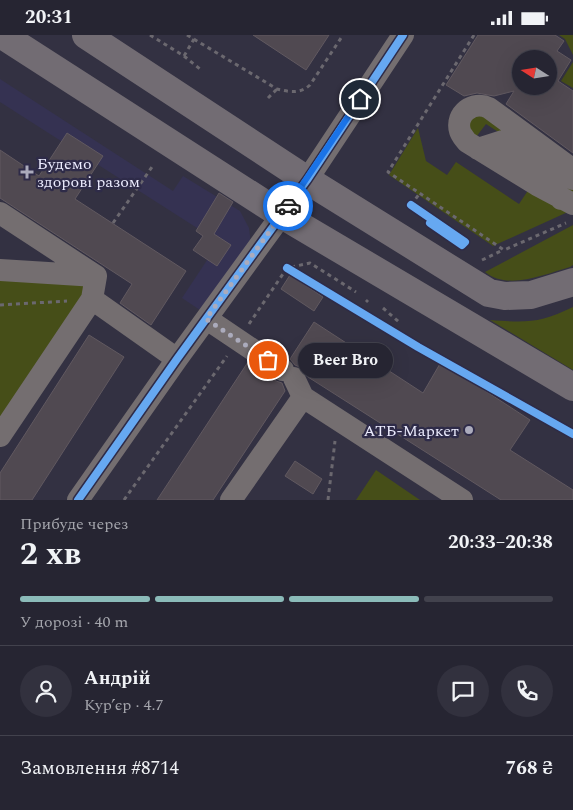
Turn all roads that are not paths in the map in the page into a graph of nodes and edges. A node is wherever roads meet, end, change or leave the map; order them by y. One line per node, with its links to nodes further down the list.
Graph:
1 (2, 35): 8 (highway)
2 (86, 35): 5 (highway)
3 (402, 35): 5 (street)
4 (573, 179): 6 (street)
5 (307, 180): 8 (street); 11 (highway)
6 (567, 201)
7 (0, 213): 10 (street)
8 (282, 215): 13 (street); 16 (highway)
9 (0, 270): 10 (street)
10 (96, 276): 12 (street)
11 (573, 282)
12 (92, 299): 14 (street); 17 (street)
13 (206, 319): 14 (street); 15 (street)
14 (177, 359): 18 (street)
15 (293, 382): 19 (street); 20 (street)
16 (573, 387)
17 (0, 436)
18 (78, 500)
19 (231, 500)
20 (462, 500)

